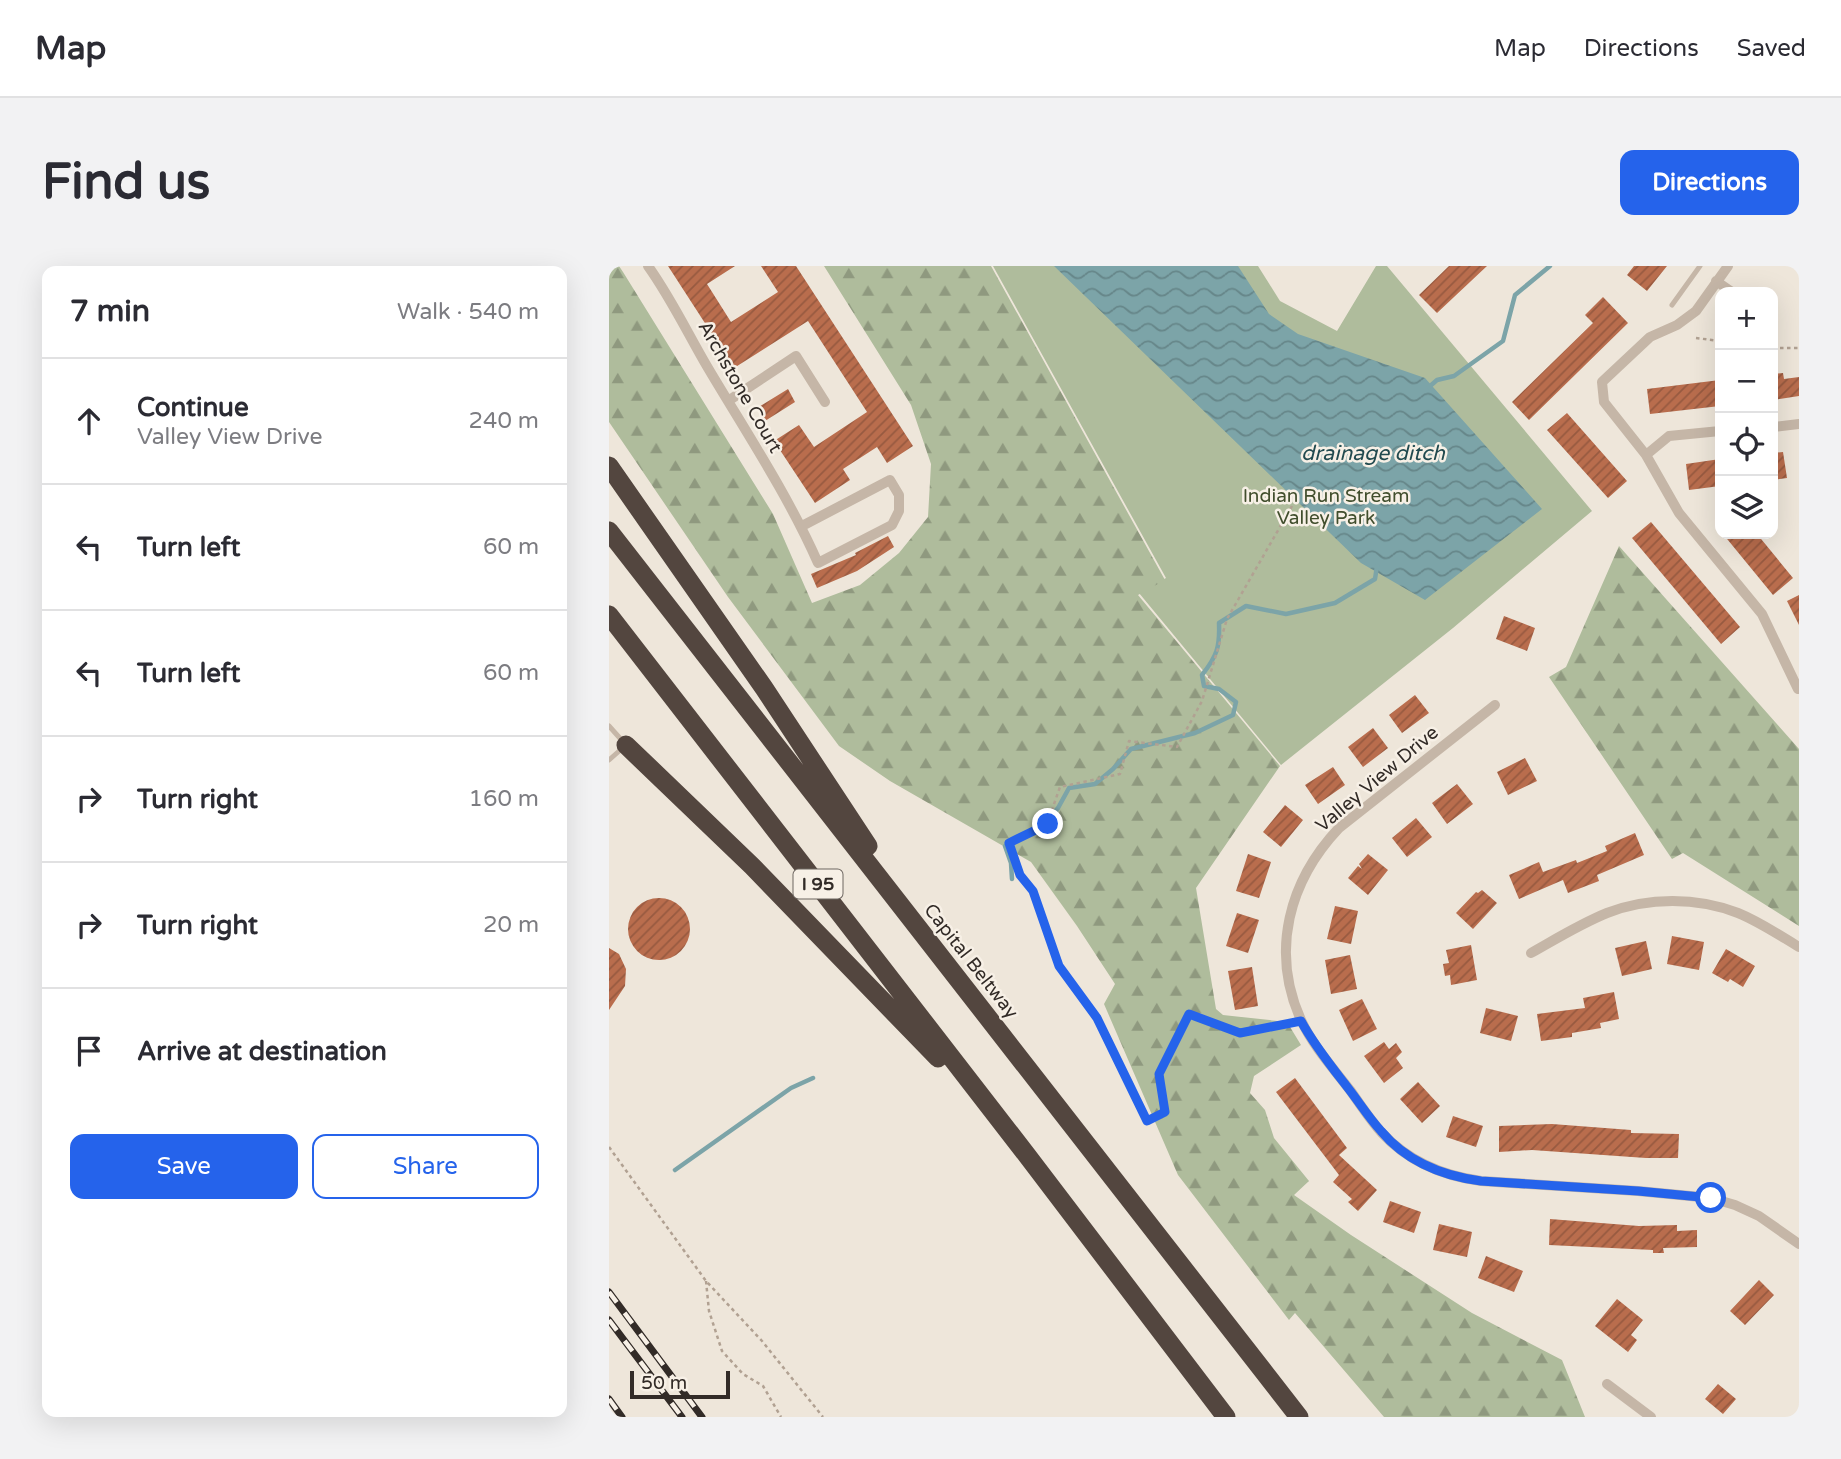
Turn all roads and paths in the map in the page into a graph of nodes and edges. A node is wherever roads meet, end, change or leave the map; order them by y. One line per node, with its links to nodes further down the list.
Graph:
1 (649, 266): 11 (street, Archstone Court)
2 (1700, 266): 6 (lane)
3 (1728, 266): 4 (street)
4 (1716, 281): 5 (street); 16 (street)
5 (1725, 287)
6 (1672, 305)
7 (1696, 338): 8 (path)
8 (1715, 340)
9 (1778, 348): 10 (path)
10 (1799, 348)
11 (728, 401): 12 (street); 19 (street, Archstone Court)
12 (825, 402)
13 (1799, 424): 14 (street)
14 (1778, 426)
15 (1715, 431): 16 (street)
16 (1646, 455): 22 (street)
17 (609, 466): 29 (highway)
18 (1292, 506): 30 (path)
19 (802, 526): 19 (street, Archstone Court)
20 (609, 531): 29 (highway, Capital Beltway / I 95)
21 (609, 615): 32 (highway, I 95)
22 (1798, 689)
23 (1495, 705): 30 (street, Valley View Drive)
24 (609, 726): 25 (lane)
25 (626, 745): 26 (lane); 32 (highway)
26 (609, 760)
27 (1799, 947): 28 (street)
28 (1531, 953)
29 (945, 964): 39 (highway, Capital Beltway / I 95)
30 (1301, 1021): 33 (street, Valley View Drive)
31 (609, 1147): 34 (path)
32 (1026, 1154): 38 (highway, I 95)
33 (1799, 1244)
34 (706, 1280): 36 (path); 37 (path)
35 (1607, 1384): 40 (street)
36 (781, 1417)
37 (823, 1417)
38 (1226, 1417)
39 (1299, 1417)
40 (1651, 1417)

